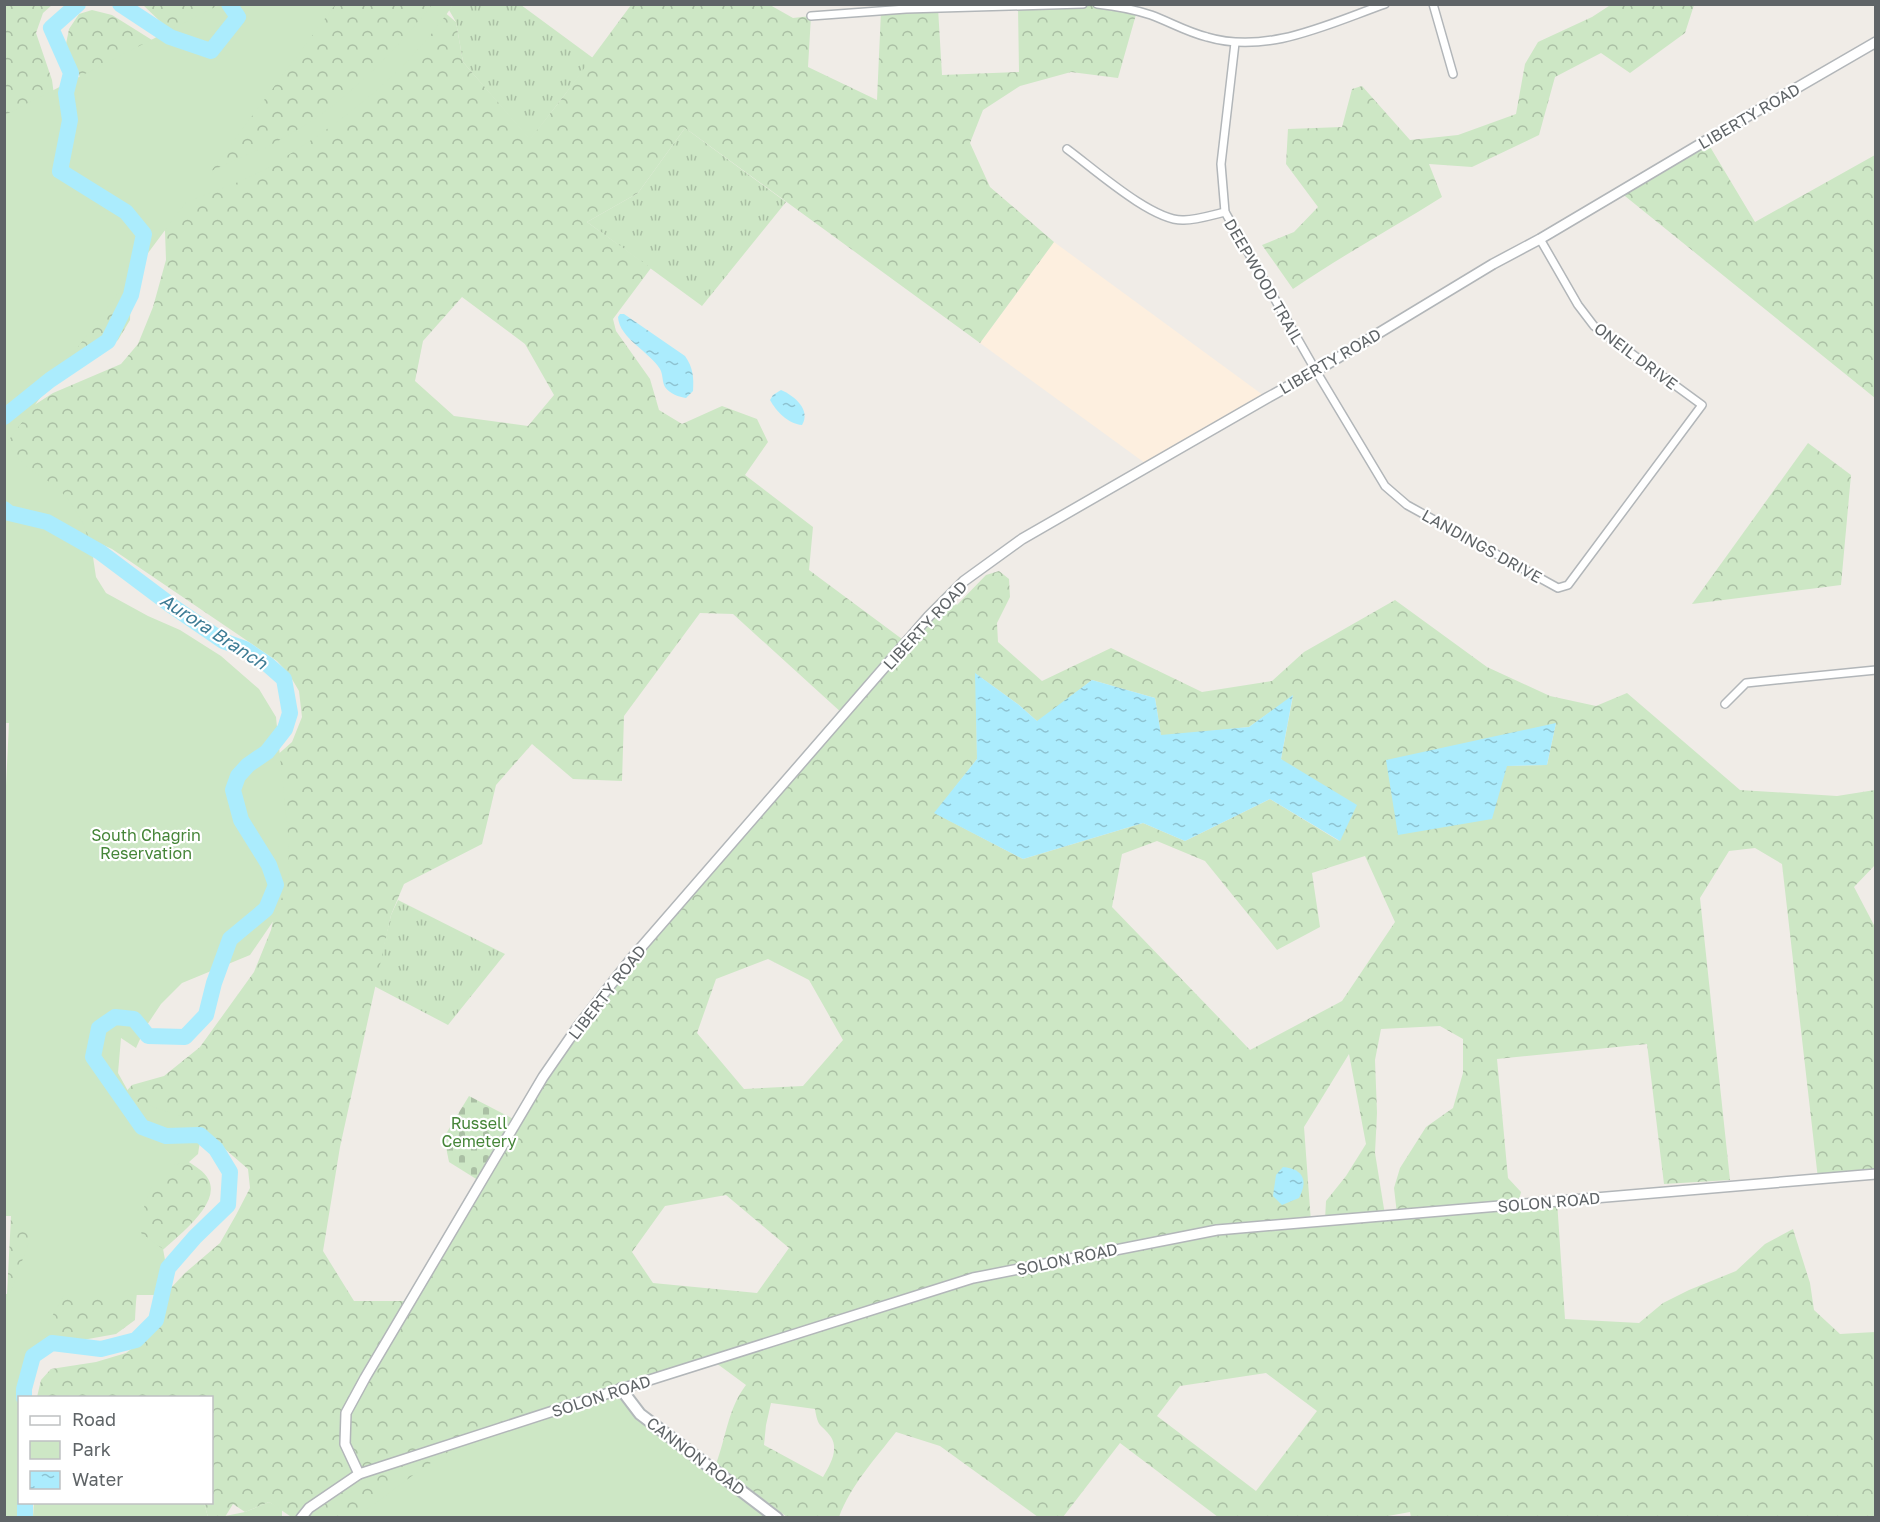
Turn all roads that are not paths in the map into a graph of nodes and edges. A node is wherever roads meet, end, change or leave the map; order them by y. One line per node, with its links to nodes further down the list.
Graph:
1 (1083, 4): 5 (street)
2 (1097, 4): 8 (street)
3 (1385, 4): 8 (street)
4 (1433, 4): 9 (street)
5 (906, 7): 6 (street)
6 (811, 16)
7 (1875, 42): 12 (street, LIBERTY ROAD)
8 (1235, 43): 11 (street, DEEPWOOD TRAIL)
9 (1453, 74)
10 (1067, 149): 11 (street)
11 (1225, 212): 13 (street, DEEPWOOD TRAIL)
12 (1540, 239): 13 (street, LIBERTY ROAD); 14 (street, ONEIL DRIVE)
13 (1316, 372): 14 (street, LANDINGS DRIVE); 19 (street, LIBERTY ROAD)
14 (1701, 405)
15 (1875, 670): 16 (street)
16 (1725, 704)
17 (1875, 1174): 18 (street, SOLON ROAD)
18 (621, 1389): 19 (street, SOLON ROAD); 21 (main road, CANNON ROAD)
19 (359, 1474): 20 (street, SOLON ROAD)
20 (301, 1518)
21 (777, 1518)

